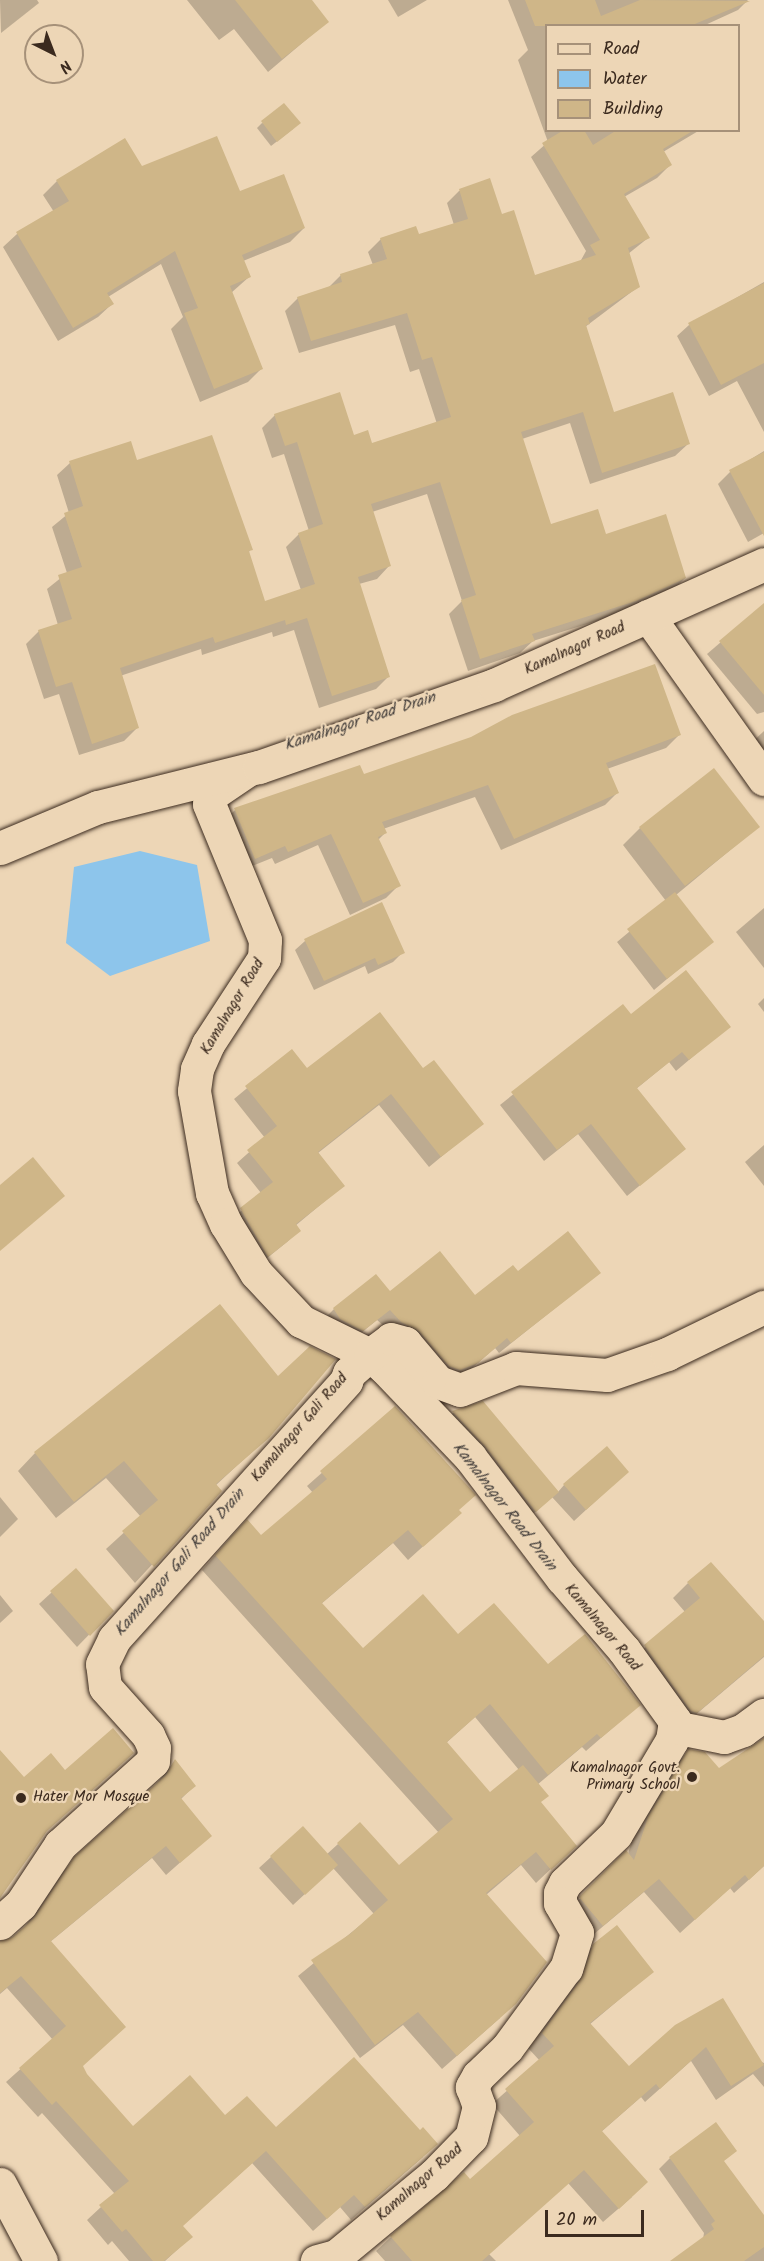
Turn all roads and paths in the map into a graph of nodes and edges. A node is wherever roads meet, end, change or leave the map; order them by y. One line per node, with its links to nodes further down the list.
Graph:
1 (764, 564): 2 (main road, Kamalnagor Road)
2 (648, 616): 3 (main road, Kamalnagor Road); 4 (main road)
3 (246, 771): 5 (main road, Kamalnagor Road); 7 (main road, Kamalnagor Road)
4 (764, 779)
5 (0, 848)
6 (764, 1307): 7 (main road, Kamalnagor Gali Road)
7 (370, 1355): 9 (main road, Kamalnagor Road); 10 (main road, Kamalnagor Gali Road)
8 (764, 1715): 9 (main road)
9 (674, 1727): 13 (main road, Kamalnagor Road)
10 (0, 1923)
11 (0, 2184): 12 (main road)
12 (41, 2261)
13 (317, 2261)

